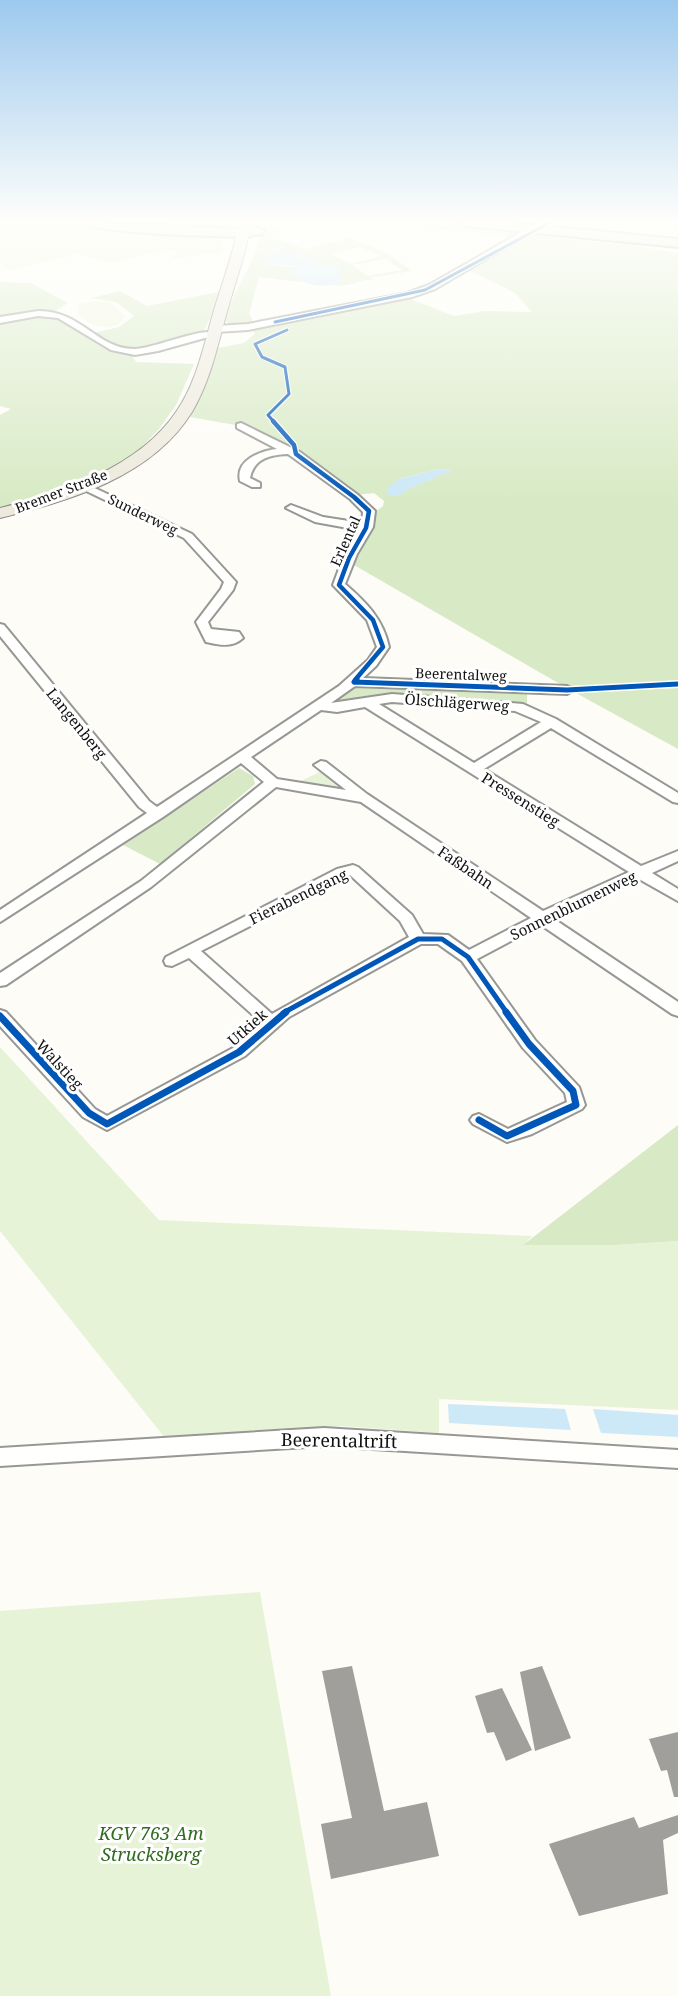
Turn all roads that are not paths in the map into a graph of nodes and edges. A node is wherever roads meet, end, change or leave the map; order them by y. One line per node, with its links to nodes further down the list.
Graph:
1 (28, 315): 5 (street)
2 (50, 315): 6 (street)
3 (220, 315): 6 (main road, Bremer Straße)
4 (310, 315): 6 (street, bridge)
5 (0, 320)
6 (215, 331): 10 (main road, Bremer Straße)
7 (241, 426): 8 (street, Erlental)
8 (288, 451): 9 (street); 13 (street, Erlental)
9 (256, 485)
10 (84, 486): 12 (main road, Bremer Straße); 15 (street, Sunderweg)
11 (291, 508): 13 (street)
12 (0, 513)
13 (367, 527): 16 (street, Erlental)
14 (0, 628): 27 (street, Langenberg)
15 (206, 632)
16 (354, 682): 17 (street, Beerentalweg); 19 (street)
17 (567, 690)
18 (365, 701): 19 (street, Ölschlägerweg); 20 (street, Ölschlägerweg); 23 (street, Pressenstieg)
19 (321, 706): 21 (street)
20 (551, 722): 23 (street); 26 (street, Ölschlägerweg)
21 (242, 757): 24 (street, Faßbahn); 27 (street)
22 (321, 765): 25 (street)
23 (474, 770): 29 (street, Pressenstieg)
24 (273, 782): 25 (street, Faßbahn); 37 (street)
25 (365, 798): 32 (street, Faßbahn)
26 (678, 799)
27 (158, 814): 31 (street)
28 (678, 855): 29 (street, Sonnenblumenweg)
29 (640, 873): 30 (street, Pressenstieg); 32 (street, Sonnenblumenweg)
30 (678, 896)
31 (0, 917)
32 (542, 918): 35 (street, Sonnenblumenweg); 38 (street, Faßbahn)
33 (418, 939): 34 (street, Fierabendgang); 35 (street); 40 (street, Utkiek)
34 (190, 950): 36 (street); 40 (street)
35 (468, 957): 41 (street)
36 (172, 961)
37 (0, 981)
38 (678, 1010)
39 (0, 1016): 42 (street, Walstieg)
40 (272, 1021): 42 (street, Utkiek)
41 (479, 1120)
42 (107, 1124)
43 (0, 1457): 44 (street, Beerentaltrift)
44 (678, 1459)

